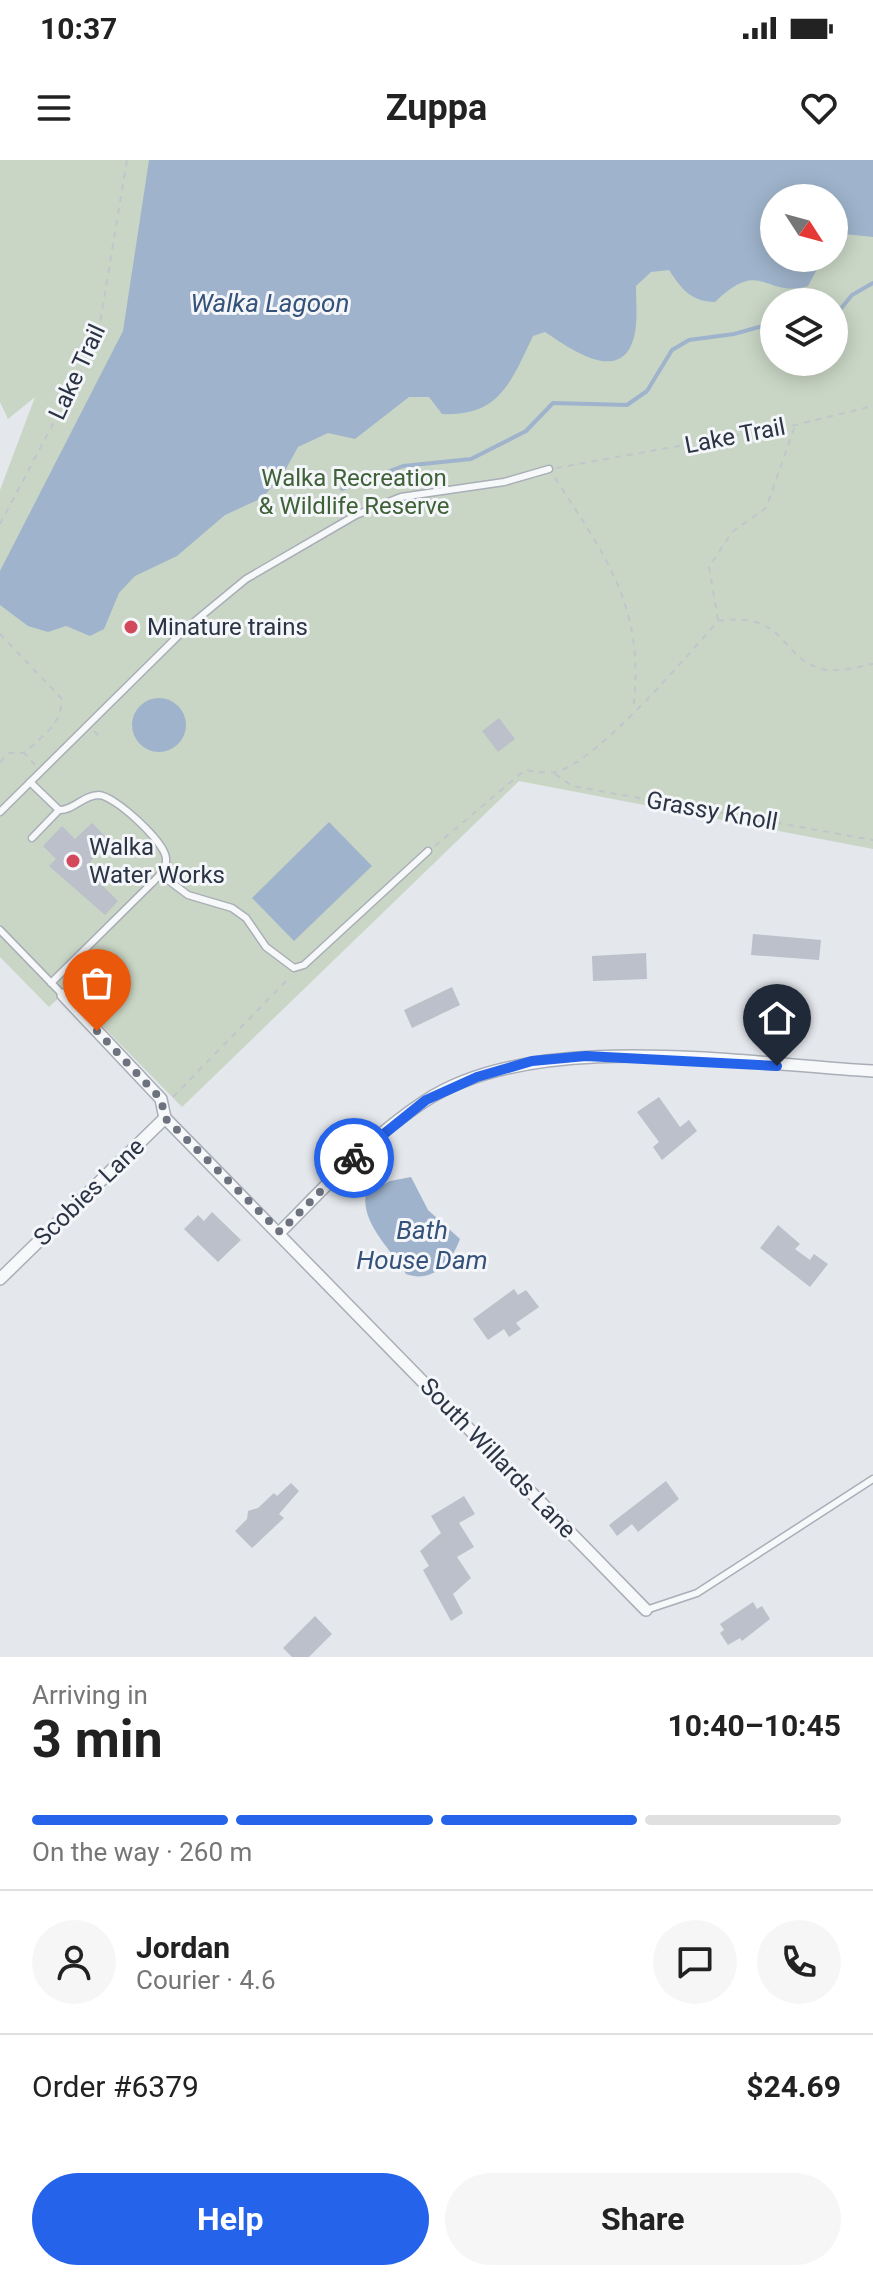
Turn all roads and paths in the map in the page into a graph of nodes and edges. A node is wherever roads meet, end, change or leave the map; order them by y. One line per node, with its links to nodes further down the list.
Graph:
1 (127, 160): 5 (path, Lake Trail)
2 (873, 406): 3 (path, Lake Trail)
3 (795, 425): 4 (path, Lake Trail); 6 (path)
4 (549, 469): 9 (path); 12 (lane)
5 (0, 524)
6 (718, 621): 8 (path); 9 (path)
7 (0, 634): 10 (path)
8 (873, 664)
9 (633, 710): 13 (path)
10 (24, 753): 11 (path); 12 (path)
11 (0, 762)
12 (40, 771): 14 (lane)
13 (554, 773): 18 (path, Grassy Knoll); 19 (path)
14 (30, 782): 15 (lane); 16 (lane)
15 (59, 810): 17 (lane); 20 (lane)
16 (0, 812)
17 (32, 838)
18 (873, 840)
19 (428, 851): 22 (lane)
20 (160, 874): 22 (lane); 23 (lane)
21 (0, 930): 23 (lane)
22 (294, 968): 26 (path)
23 (51, 983): 24 (lane)
24 (63, 995): 26 (street)
25 (873, 1071): 27 (street)
26 (165, 1112): 27 (street, South Willards Lane); 28 (street, Scobies Lane)
27 (280, 1232): 30 (street, South Willards Lane)
28 (0, 1279)
29 (873, 1479): 30 (lane, South Willards Lane)
30 (646, 1610)

